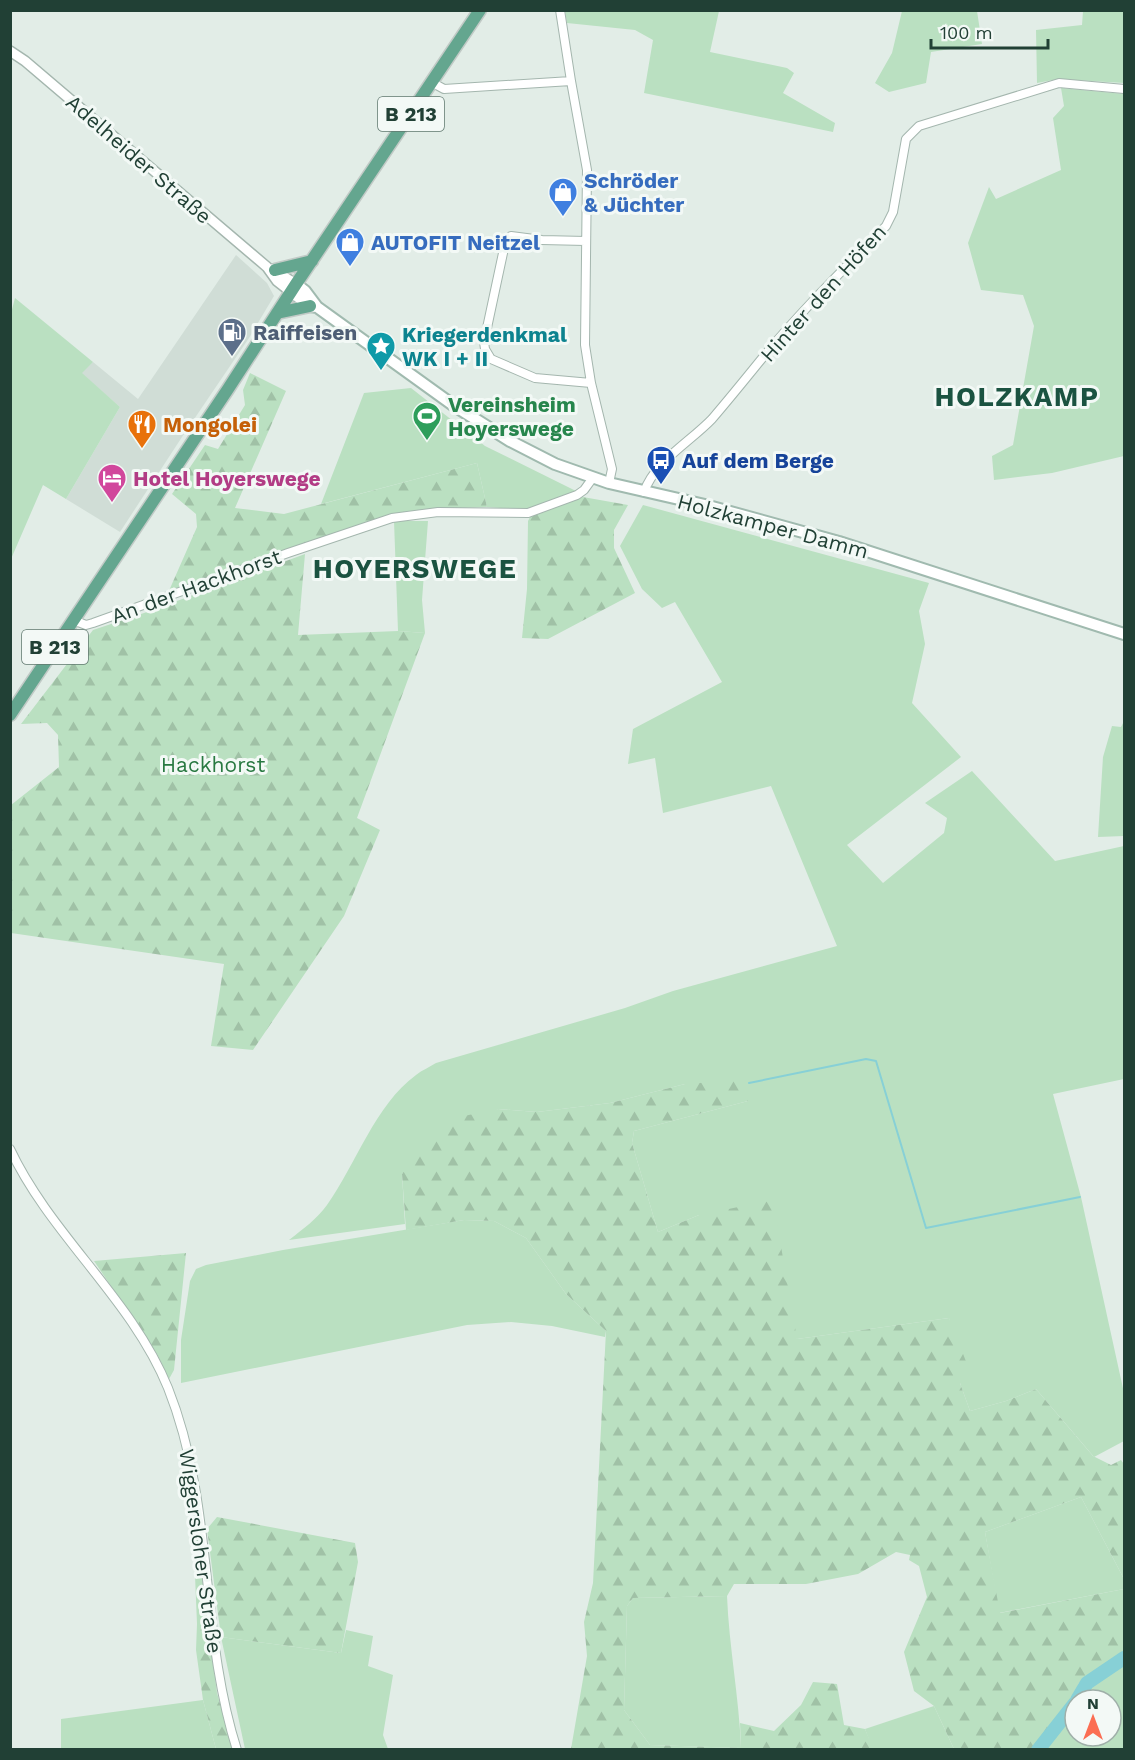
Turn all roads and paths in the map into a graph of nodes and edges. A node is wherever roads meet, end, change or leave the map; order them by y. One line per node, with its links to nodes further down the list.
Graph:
1 (480, 10): 5 (main road, B 213)
2 (560, 10): 4 (street)
3 (10, 51): 9 (street, Adelheider Straße)
4 (571, 81): 5 (street); 7 (street)
5 (433, 83): 8 (main road, B 213)
6 (1125, 88): 16 (street, Hinter den Höfen)
7 (586, 241): 13 (street); 13 (street)
8 (312, 261): 9 (main road); 10 (main road, B 213)
9 (271, 269): 10 (street, Adelheider Straße)
10 (293, 288): 11 (main road, Holzkamper Damm); 12 (main road, B 213)
11 (314, 306): 12 (main road); 14 (main road, Holzkamper Damm)
12 (277, 313): 17 (main road, B 213)
13 (591, 383): 15 (street)
14 (592, 479): 15 (main road, Holzkamper Damm); 17 (street, An der Hackhorst)
15 (609, 483): 16 (main road, Holzkamper Damm)
16 (644, 492): 18 (main road, Holzkamper Damm)
17 (73, 620): 19 (main road, B 213)
18 (1125, 634)
19 (10, 715)
20 (10, 1149): 21 (street, Wiggersloher Straße)
21 (237, 1749)

